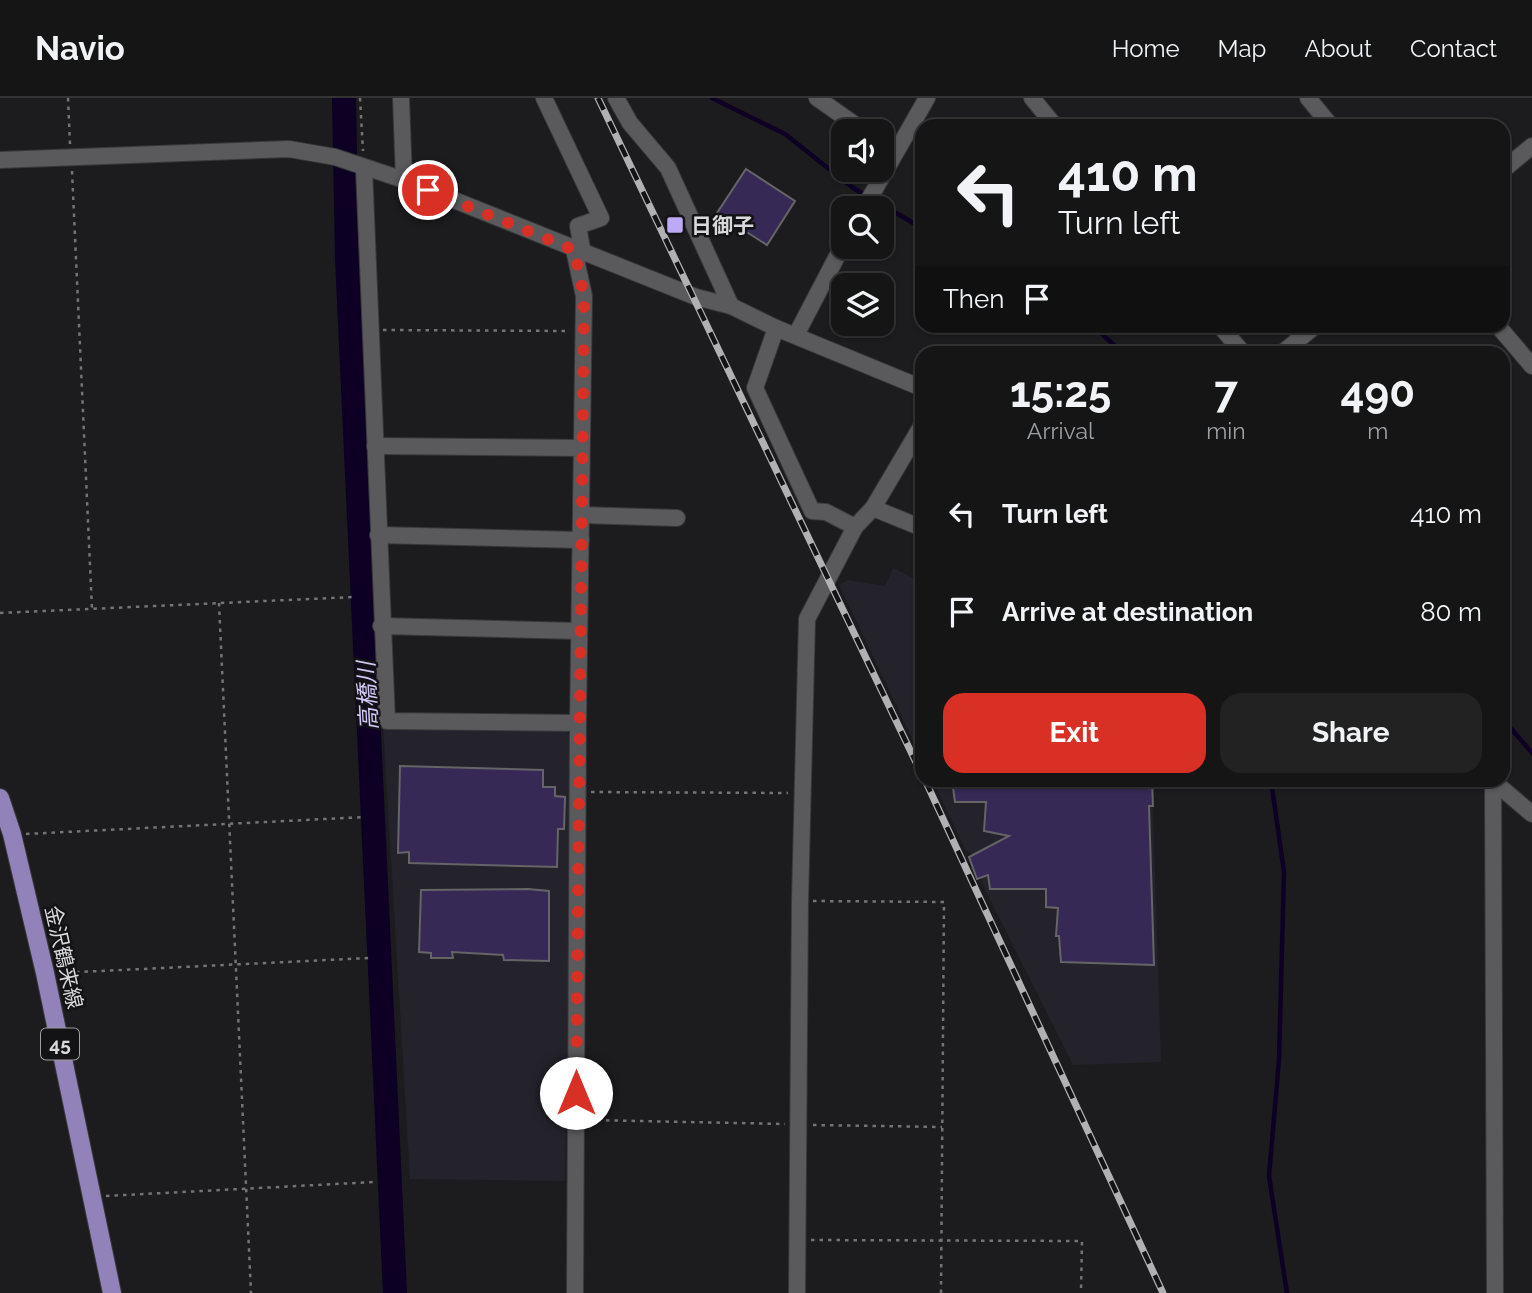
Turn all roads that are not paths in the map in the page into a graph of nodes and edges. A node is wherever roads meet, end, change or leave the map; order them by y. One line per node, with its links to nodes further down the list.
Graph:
1 (401, 98): 16 (street)
2 (544, 98): 17 (street)
3 (616, 98): 19 (street)
4 (817, 98): 8 (street)
5 (927, 98): 11 (street)
6 (1032, 98): 9 (street)
7 (1308, 98): 10 (street)
8 (847, 119)
9 (1049, 119)
10 (1325, 119)
11 (894, 141)
12 (1532, 146): 14 (street)
13 (0, 160): 15 (street)
14 (1510, 164)
15 (360, 167): 16 (street); 28 (street)
16 (404, 180): 17 (street)
17 (579, 252): 19 (street); 29 (street)
18 (836, 259): 23 (street)
19 (731, 306): 20 (street)
20 (776, 328): 23 (street); 34 (street)
21 (1306, 333): 24 (street)
22 (1504, 333): 25 (street)
23 (796, 335): 26 (street)
24 (1291, 346)
25 (1532, 366)
26 (915, 385)
27 (915, 437): 30 (street)
28 (375, 446): 29 (street); 35 (street)
29 (581, 448): 31 (street)
30 (873, 508): 33 (street); 34 (street)
31 (580, 515): 32 (street); 36 (street)
32 (677, 518)
33 (915, 525)
34 (855, 527): 46 (street)
35 (378, 535): 36 (street); 37 (street)
36 (581, 540): 38 (street)
37 (381, 626): 38 (street); 39 (street)
38 (579, 631): 39 (street)
39 (578, 723): 45 (street)
40 (1493, 787): 47 (street)
41 (1500, 787): 43 (street)
42 (0, 798): 44 (main road, 金沢鶴来線 / 45)
43 (1532, 814)
44 (112, 1293)
45 (575, 1293)
46 (797, 1293)
47 (1495, 1293)

